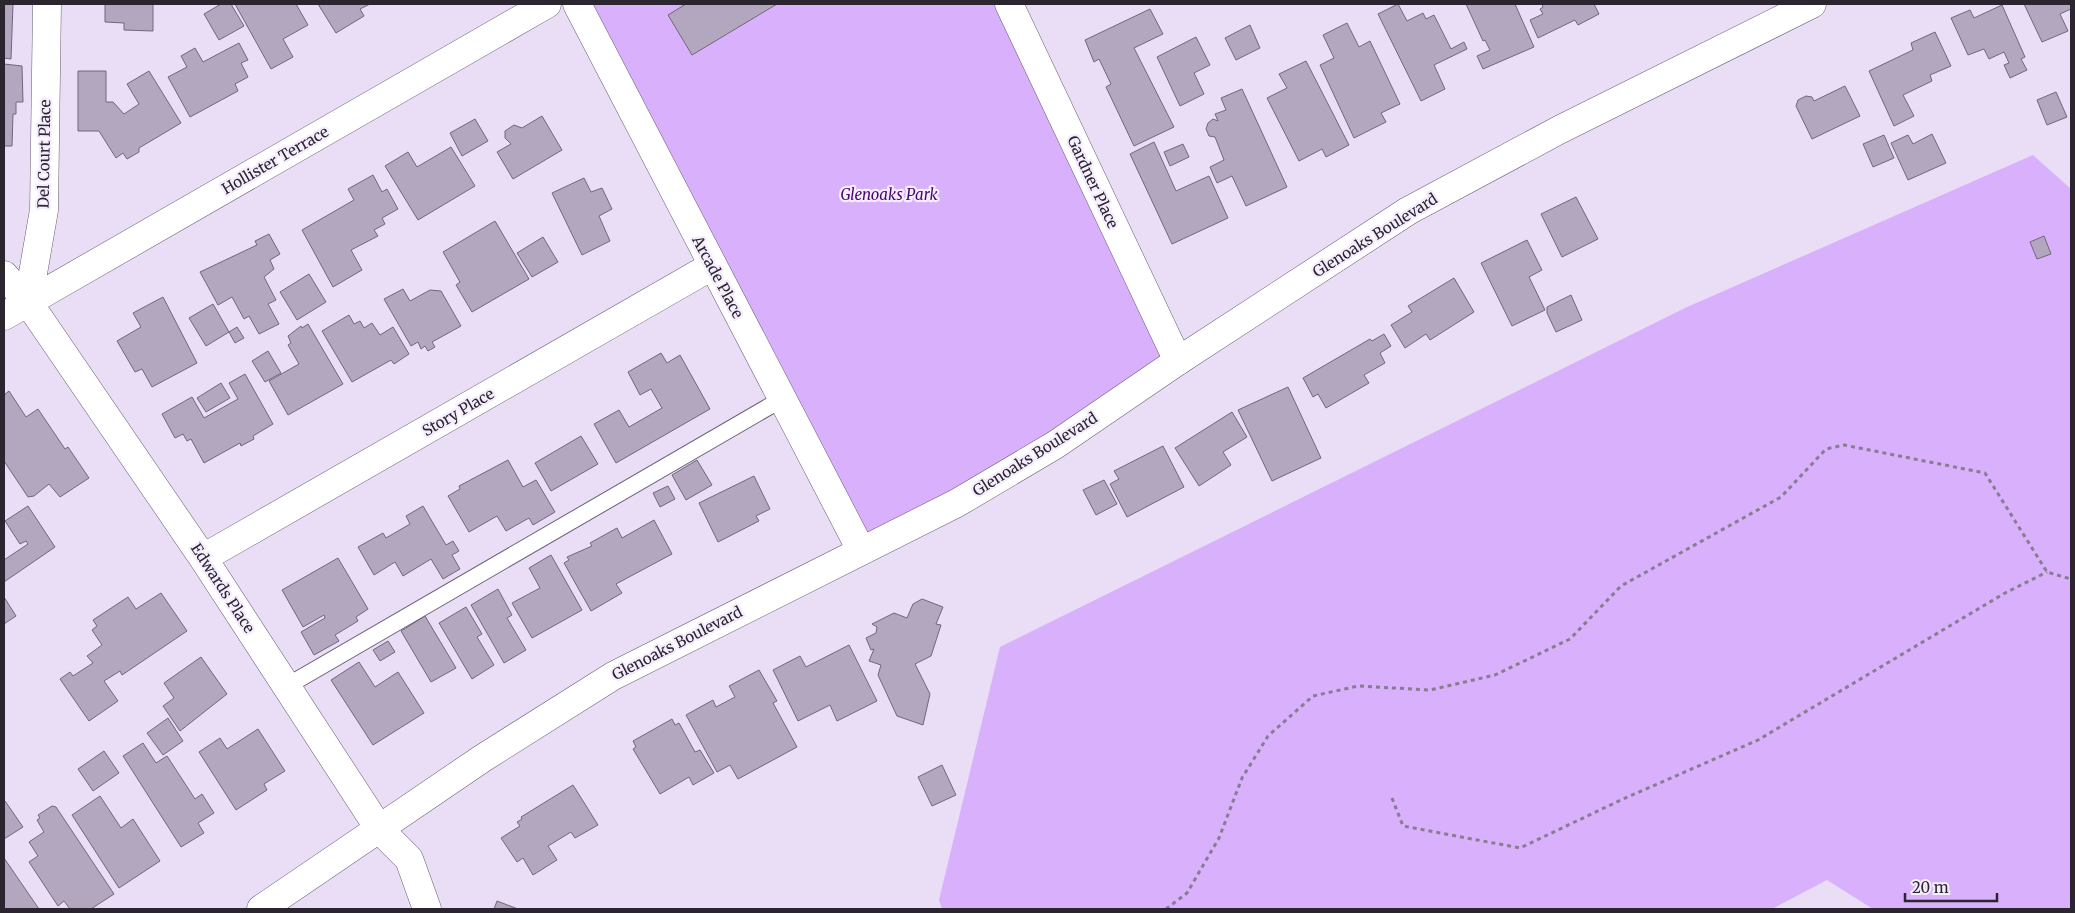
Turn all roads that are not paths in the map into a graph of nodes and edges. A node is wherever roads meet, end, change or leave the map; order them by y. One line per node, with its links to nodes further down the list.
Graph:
1 (47, 4): 8 (street, Del Court Place)
2 (547, 4): 8 (street, Hollister Terrace)
3 (577, 4): 6 (street, Arcade Place)
4 (1009, 4): 10 (street, Gardner Place)
5 (1812, 4): 10 (street, Glenoaks Boulevard)
6 (712, 266): 11 (street, Arcade Place); 13 (street, Story Place)
7 (4, 275): 8 (street, Edwards Place)
8 (28, 302): 9 (street, Hollister Terrace); 13 (street, Edwards Place)
9 (4, 316)
10 (1178, 361): 12 (street, Glenoaks Boulevard)
11 (782, 398): 12 (street, Arcade Place); 14 (lane)
12 (861, 550): 15 (street, Glenoaks Boulevard)
13 (204, 558): 14 (street, Edwards Place)
14 (287, 686): 15 (street, Edwards Place)
15 (380, 830): 16 (street, Glenoaks Boulevard); 17 (street, Edwards Place)
16 (261, 909)
17 (427, 909)

